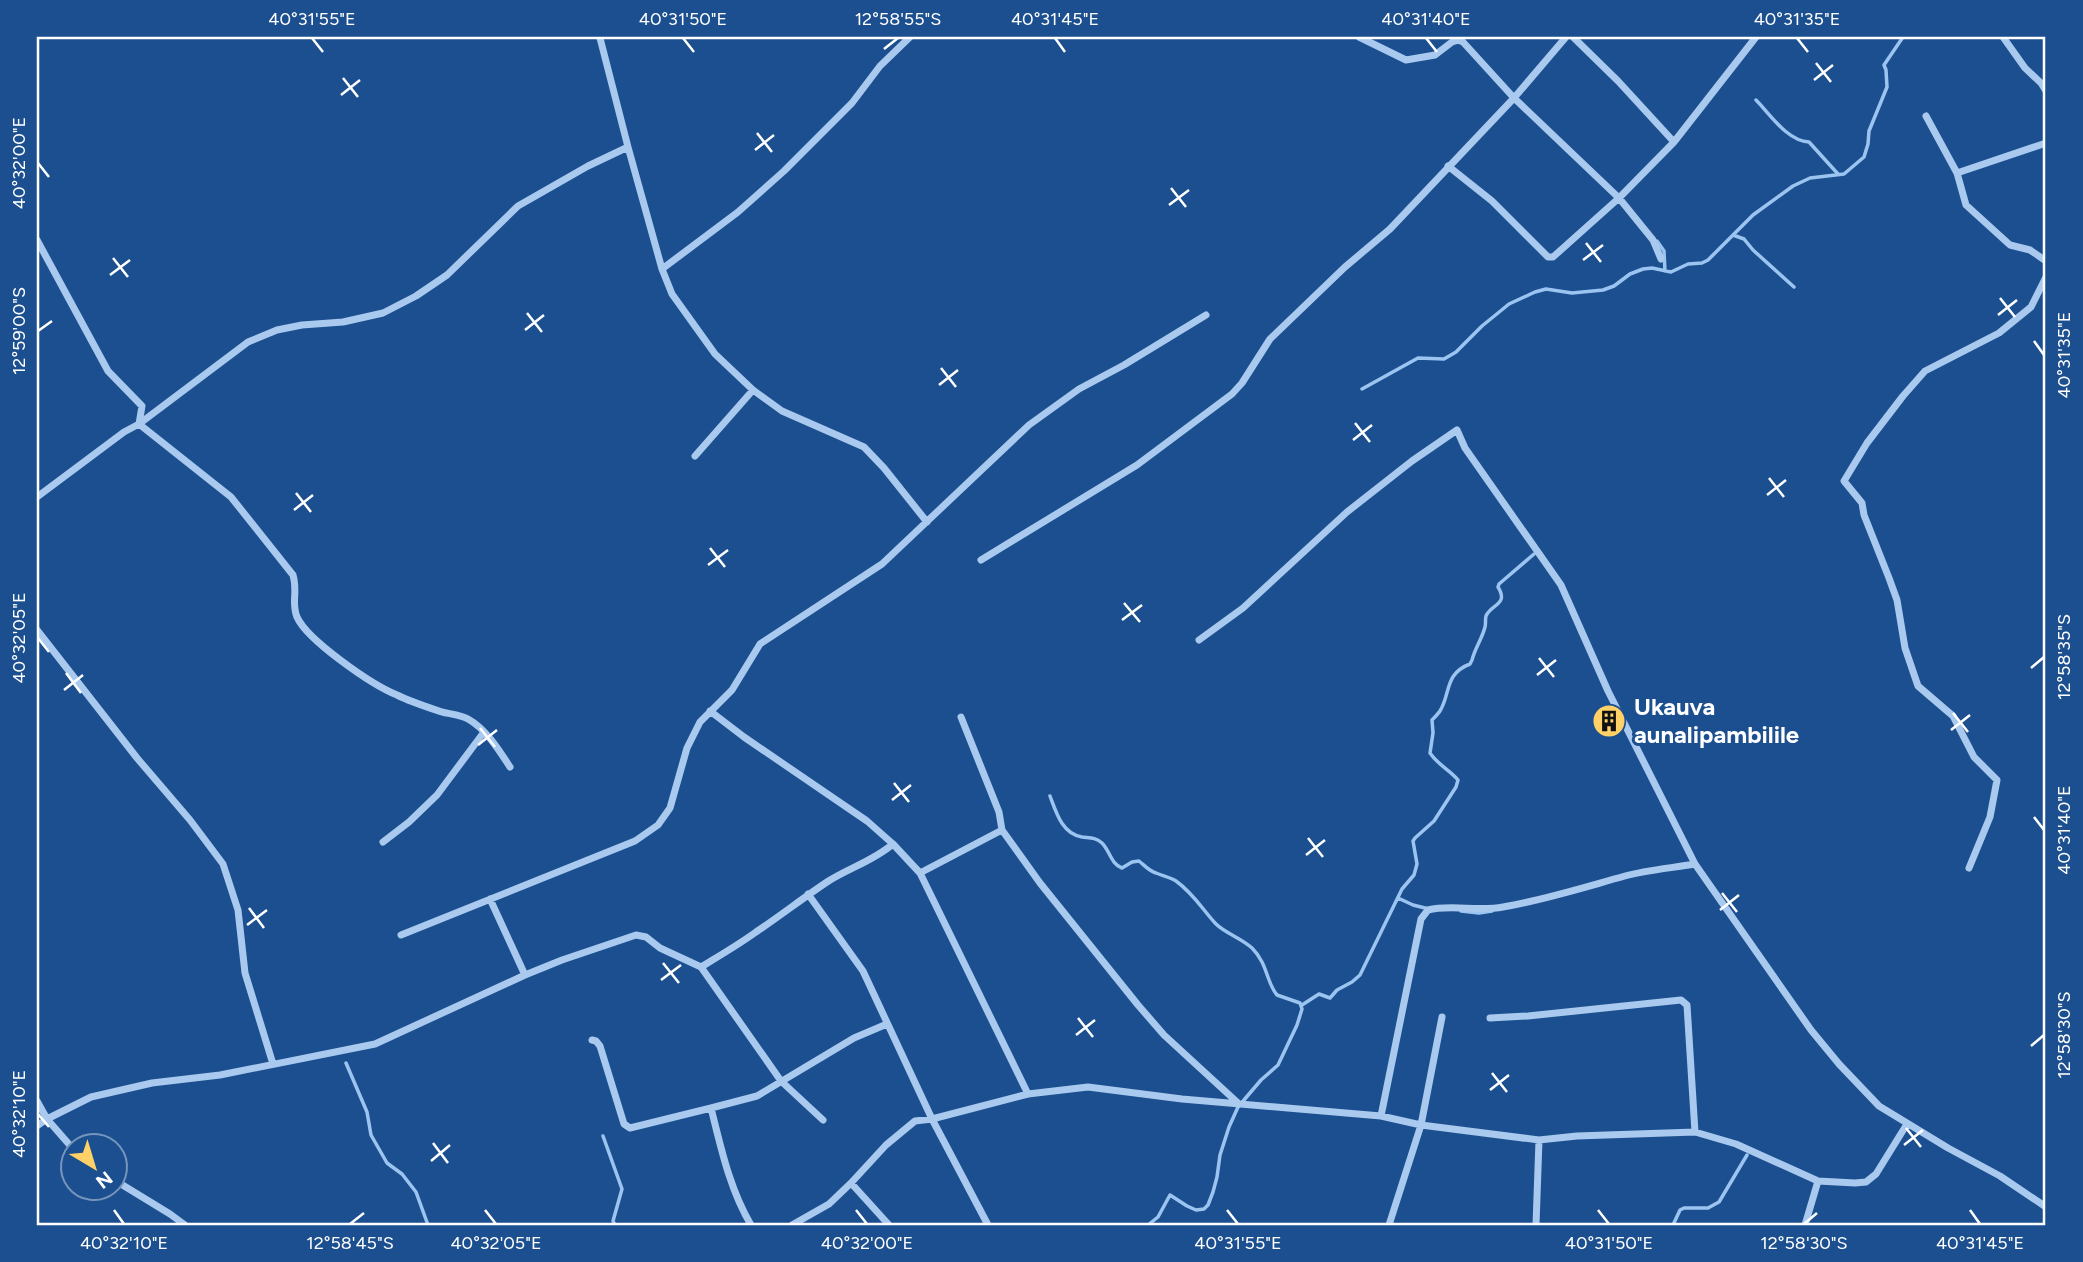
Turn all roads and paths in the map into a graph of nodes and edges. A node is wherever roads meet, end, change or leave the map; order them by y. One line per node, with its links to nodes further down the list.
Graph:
1 (910, 37): 21 (street)
2 (1359, 37): 10 (street)
3 (1566, 37): 10 (street)
4 (1573, 37): 12 (street)
5 (1756, 37): 12 (street)
6 (2003, 37): 8 (street)
7 (600, 38): 14 (street)
8 (2044, 81): 9 (street)
9 (2046, 91)
10 (1514, 98): 15 (street); 17 (street)
11 (1926, 116): 16 (street)
12 (1674, 142): 17 (street)
13 (2046, 143): 16 (street)
14 (628, 147): 21 (street); 25 (street)
15 (1448, 166): 17 (street); 29 (street)
16 (1957, 173): 20 (street)
17 (1619, 198): 19 (street)
18 (37, 240): 25 (street)
19 (1661, 259)
20 (2046, 261)
21 (662, 269): 24 (street)
22 (2046, 276): 40 (street)
23 (1206, 315): 28 (street)
24 (753, 390): 26 (street); 28 (street)
25 (139, 424): 27 (street); 34 (street)
26 (695, 456)
27 (37, 497)
28 (927, 522): 32 (street)
29 (981, 560)
30 (37, 630): 51 (street)
31 (1199, 640): 39 (street)
32 (710, 710): 38 (street); 43 (street)
33 (961, 717): 36 (street)
34 (484, 732): 35 (street); 37 (street)
35 (510, 767)
36 (1002, 830): 41 (street); 55 (street)
37 (383, 842)
38 (893, 844): 41 (street); 42 (street)
39 (1695, 864): 57 (street); 61 (street)
40 (1969, 868)
41 (920, 873): 53 (street)
42 (808, 894): 45 (street); 49 (street)
43 (490, 899): 44 (street); 46 (street)
44 (401, 935)
45 (701, 967): 46 (street); 52 (street)
46 (525, 975): 51 (street)
47 (1443, 1017): 62 (street)
48 (1490, 1018): 64 (street)
49 (887, 1024): 52 (street); 59 (street)
50 (592, 1040): 56 (street)
51 (273, 1064): 58 (street)
52 (782, 1081): 56 (street); 60 (street)
53 (1028, 1094): 55 (street); 59 (street)
54 (37, 1101): 58 (street)
55 (1239, 1103): 57 (street)
56 (711, 1108): 72 (street)
57 (1381, 1116): 62 (street)
58 (47, 1119): 63 (street); 65 (street)
59 (932, 1119): 68 (street); 75 (street)
60 (823, 1120)
61 (1907, 1124): 67 (street); 70 (street)
62 (1421, 1125): 66 (street); 76 (street)
63 (37, 1126)
64 (1695, 1132): 66 (street); 67 (street)
65 (60, 1134)
66 (1539, 1140): 77 (street)
67 (1818, 1181): 78 (street)
68 (851, 1183): 73 (street); 74 (street)
69 (130, 1190): 71 (street)
70 (2046, 1207)
71 (185, 1225)
72 (751, 1225)
73 (792, 1225)
74 (889, 1225)
75 (988, 1225)
76 (1389, 1225)
77 (1536, 1225)
78 (1805, 1225)

